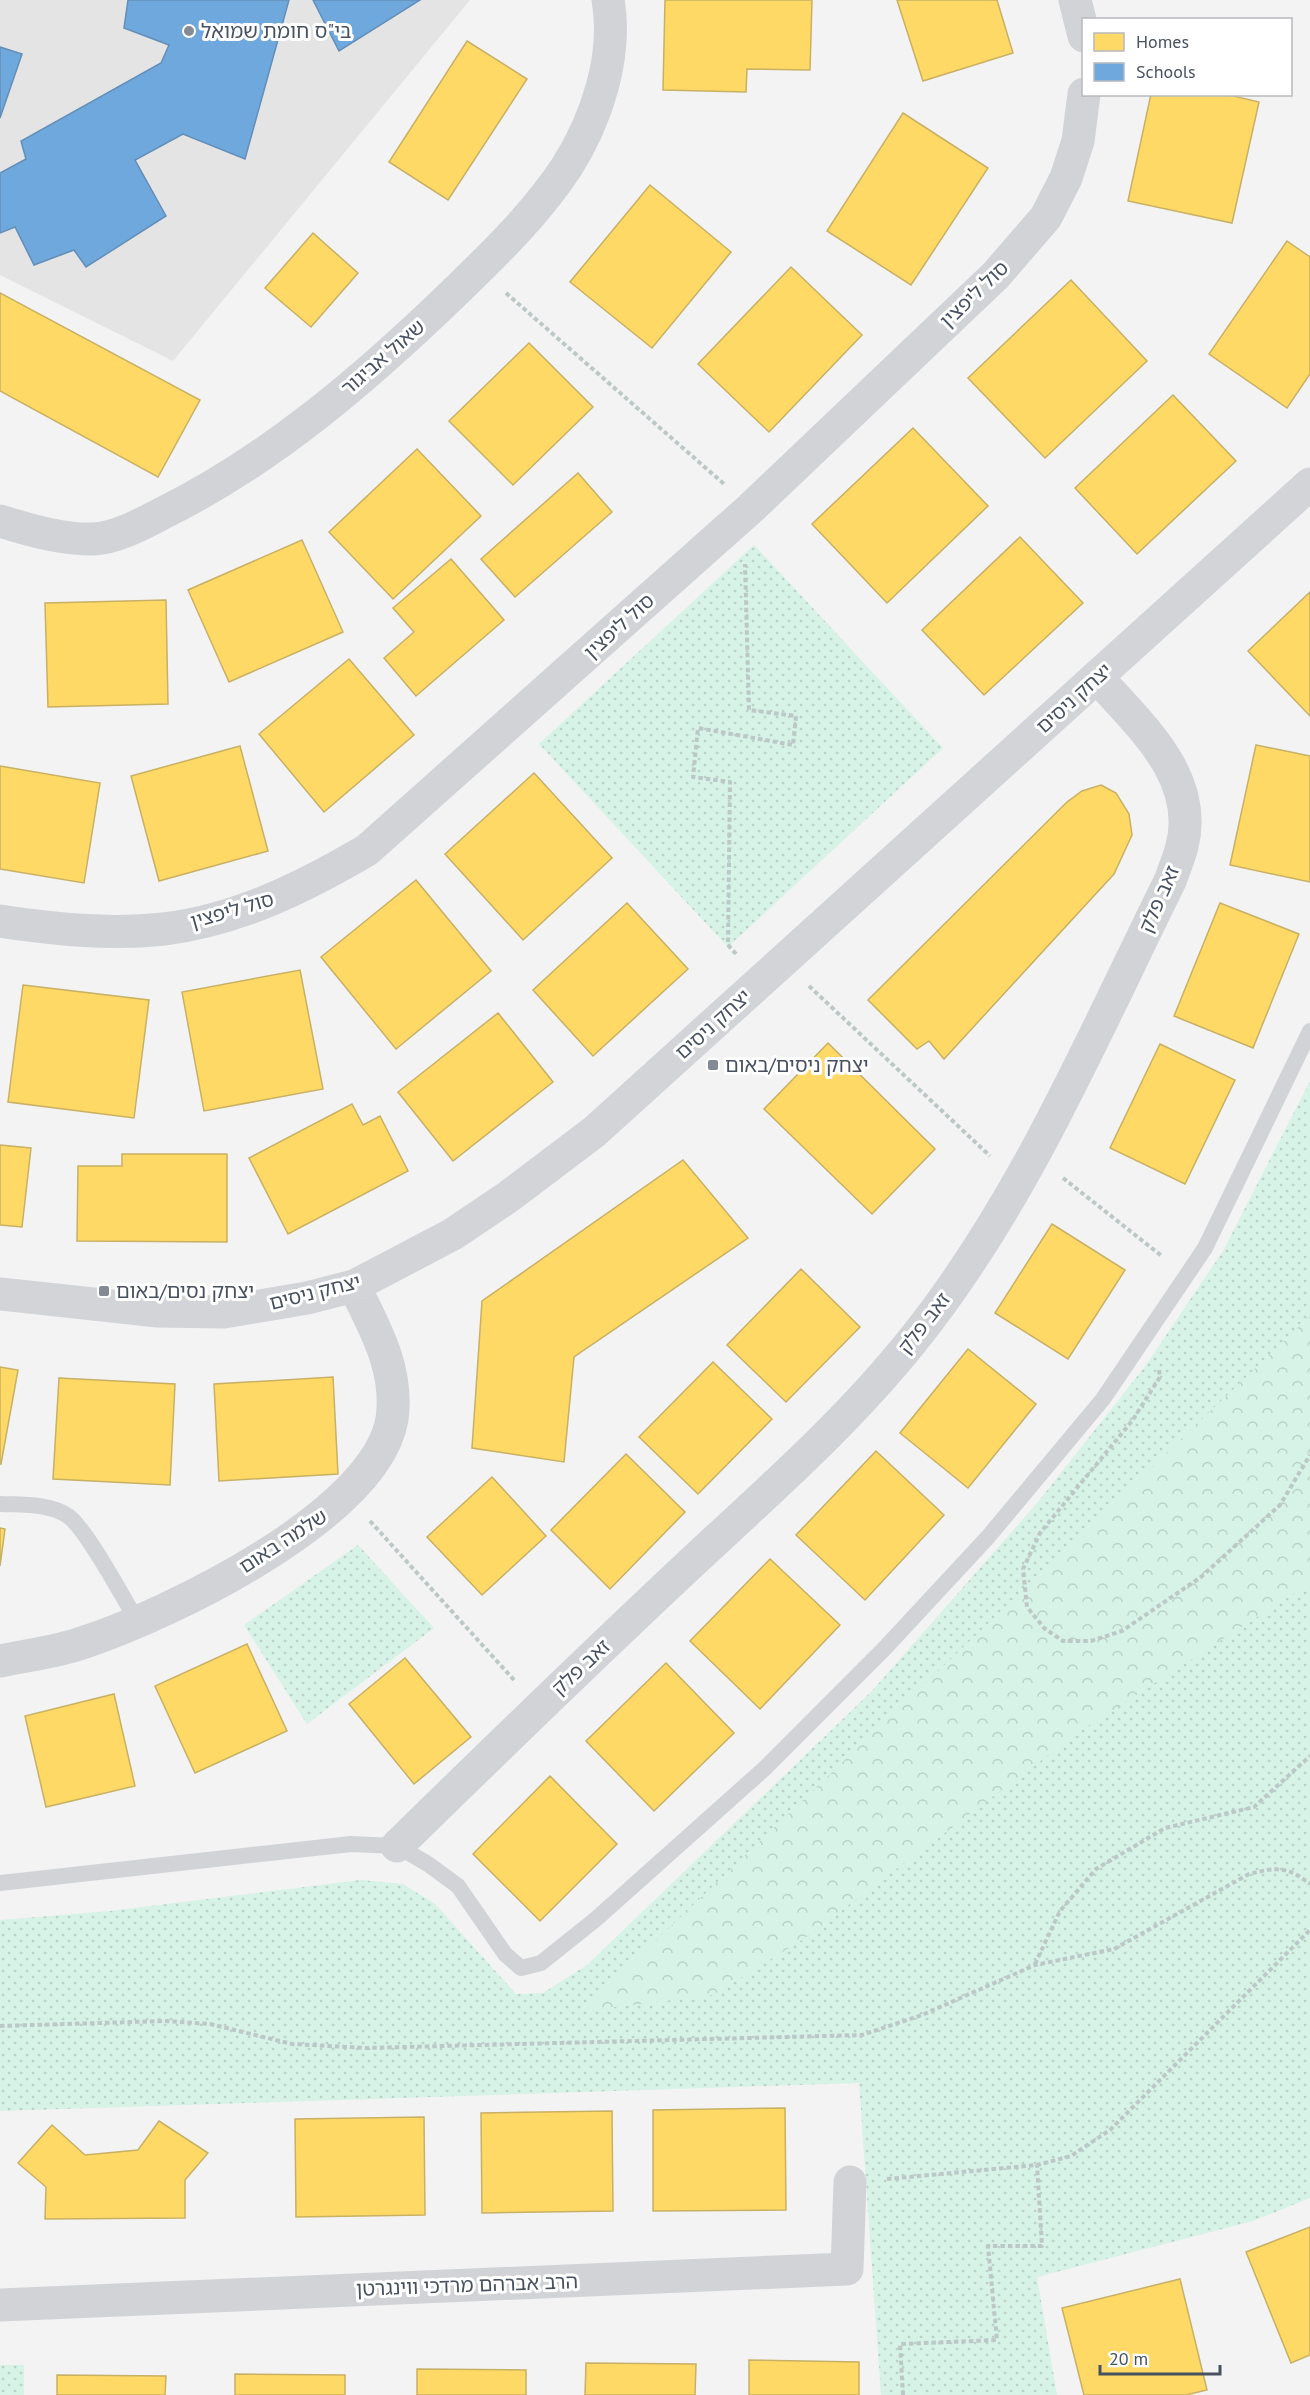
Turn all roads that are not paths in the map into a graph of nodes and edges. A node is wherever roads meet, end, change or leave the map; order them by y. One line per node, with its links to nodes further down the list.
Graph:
1 (608, 0): 6 (street, שאול אביגור)
2 (1075, 0): 3 (street)
3 (1082, 32)
4 (1084, 96): 8 (street, סול ליפצין)
5 (1310, 484): 7 (street, יצחק ניסים)
6 (0, 521)
7 (1097, 677): 10 (street, יצחק ניסים); 15 (street, זאב פלק)
8 (0, 921)
9 (1310, 1031): 15 (lane)
10 (354, 1286): 11 (street, יצחק ניסים); 13 (street, שלמה באום)
11 (0, 1294)
12 (0, 1504): 13 (lane)
13 (137, 1621): 14 (street, שלמה באום)
14 (0, 1661)
15 (398, 1846): 16 (lane)
16 (0, 1883)
17 (850, 2182): 18 (street, הרב אברהם מרדכי ווינגרטן)
18 (0, 2305)

